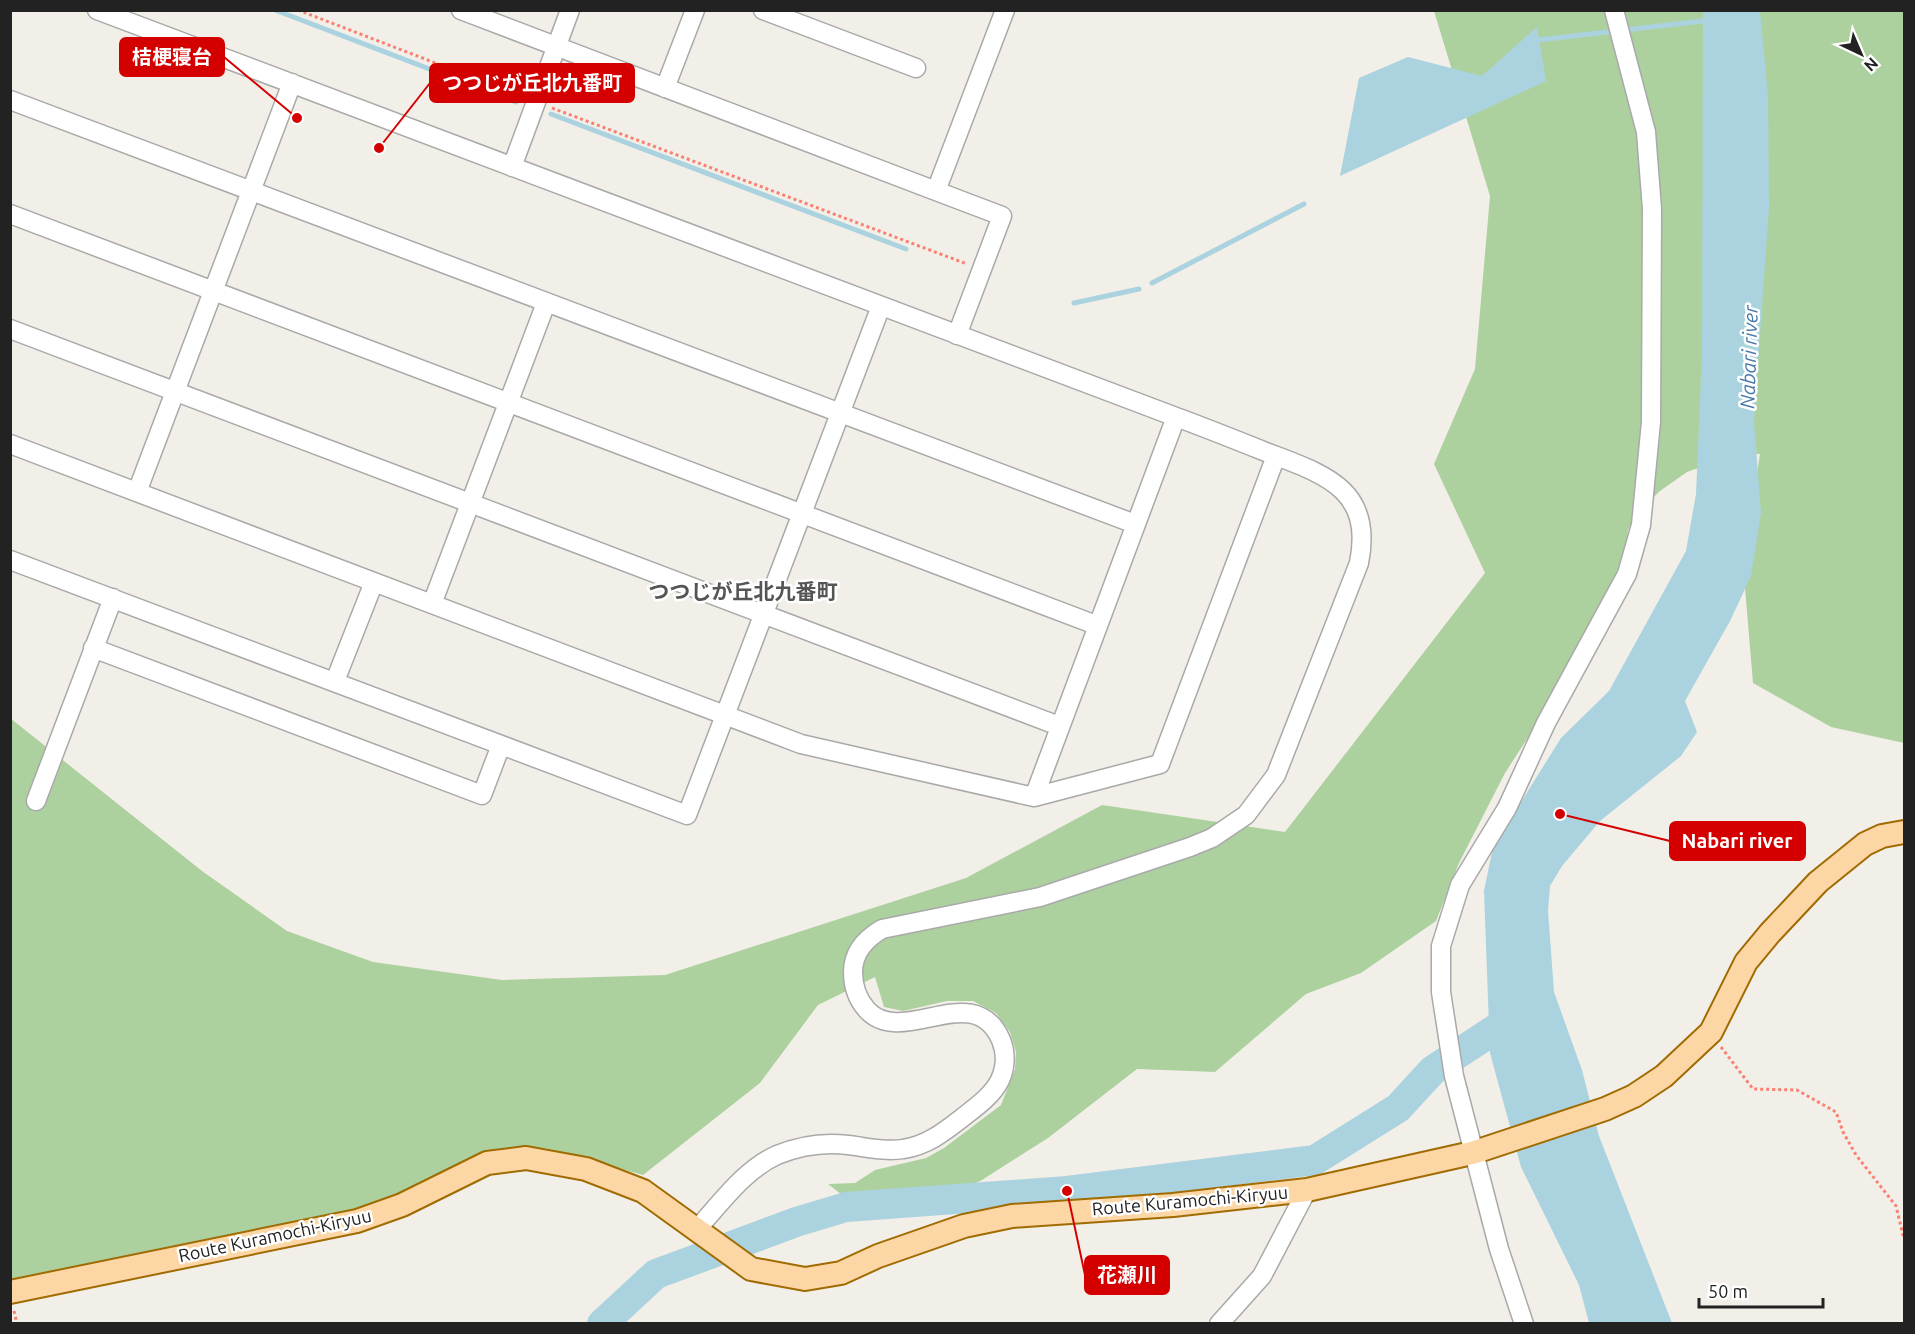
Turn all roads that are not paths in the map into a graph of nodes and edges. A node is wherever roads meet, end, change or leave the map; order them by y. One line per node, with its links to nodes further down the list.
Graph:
1 (461, 10): 8 (street)
2 (570, 10): 8 (street)
3 (695, 10): 11 (street)
4 (763, 10): 9 (street)
5 (1005, 10): 15 (street)
6 (106, 12): 10 (street)
7 (1615, 16): 46 (street)
8 (556, 47): 11 (street); 13 (street)
9 (916, 68)
10 (292, 84): 13 (street); 14 (street)
11 (665, 88): 15 (street)
12 (10, 100): 14 (street)
13 (512, 167): 19 (street)
14 (250, 190): 17 (street); 18 (street)
15 (936, 191): 21 (street)
16 (10, 214): 17 (street)
17 (214, 291): 22 (street); 23 (street)
18 (546, 303): 23 (street); 24 (street)
19 (881, 306): 21 (street); 24 (street)
20 (10, 329): 22 (street)
21 (957, 335): 25 (street)
22 (175, 392): 28 (street); 29 (street)
23 (507, 403): 29 (street); 30 (street)
24 (840, 413): 30 (street); 31 (street)
25 (1176, 417): 27 (street); 31 (street)
26 (10, 444): 28 (street)
27 (1276, 456): 43 (street); 48 (street)
28 (137, 492): 33 (street)
29 (469, 504): 35 (street); 36 (street)
30 (802, 515): 36 (street); 37 (street)
31 (1135, 524): 37 (street)
32 (10, 560): 34 (street)
33 (374, 582): 35 (street); 39 (street)
34 (112, 598): 38 (street); 39 (street)
35 (432, 604): 40 (street)
36 (764, 615): 40 (street); 41 (street)
37 (1096, 625): 41 (street)
38 (93, 648): 42 (street); 44 (street)
39 (335, 681): 42 (street)
40 (726, 716): 42 (street); 43 (street)
41 (1059, 726): 43 (street)
42 (501, 745)
43 (1035, 797)
44 (36, 801)
45 (1905, 832): 46 (main road, Route Kuramochi-Kiryuu)
46 (1472, 1153): 47 (main road, Route Kuramochi-Kiryuu); 51 (street)
47 (1307, 1190): 48 (main road, Route Kuramochi-Kiryuu); 50 (street)
48 (697, 1229): 49 (main road, Route Kuramochi-Kiryuu)
49 (10, 1292)
50 (1219, 1323)
51 (1524, 1323)

